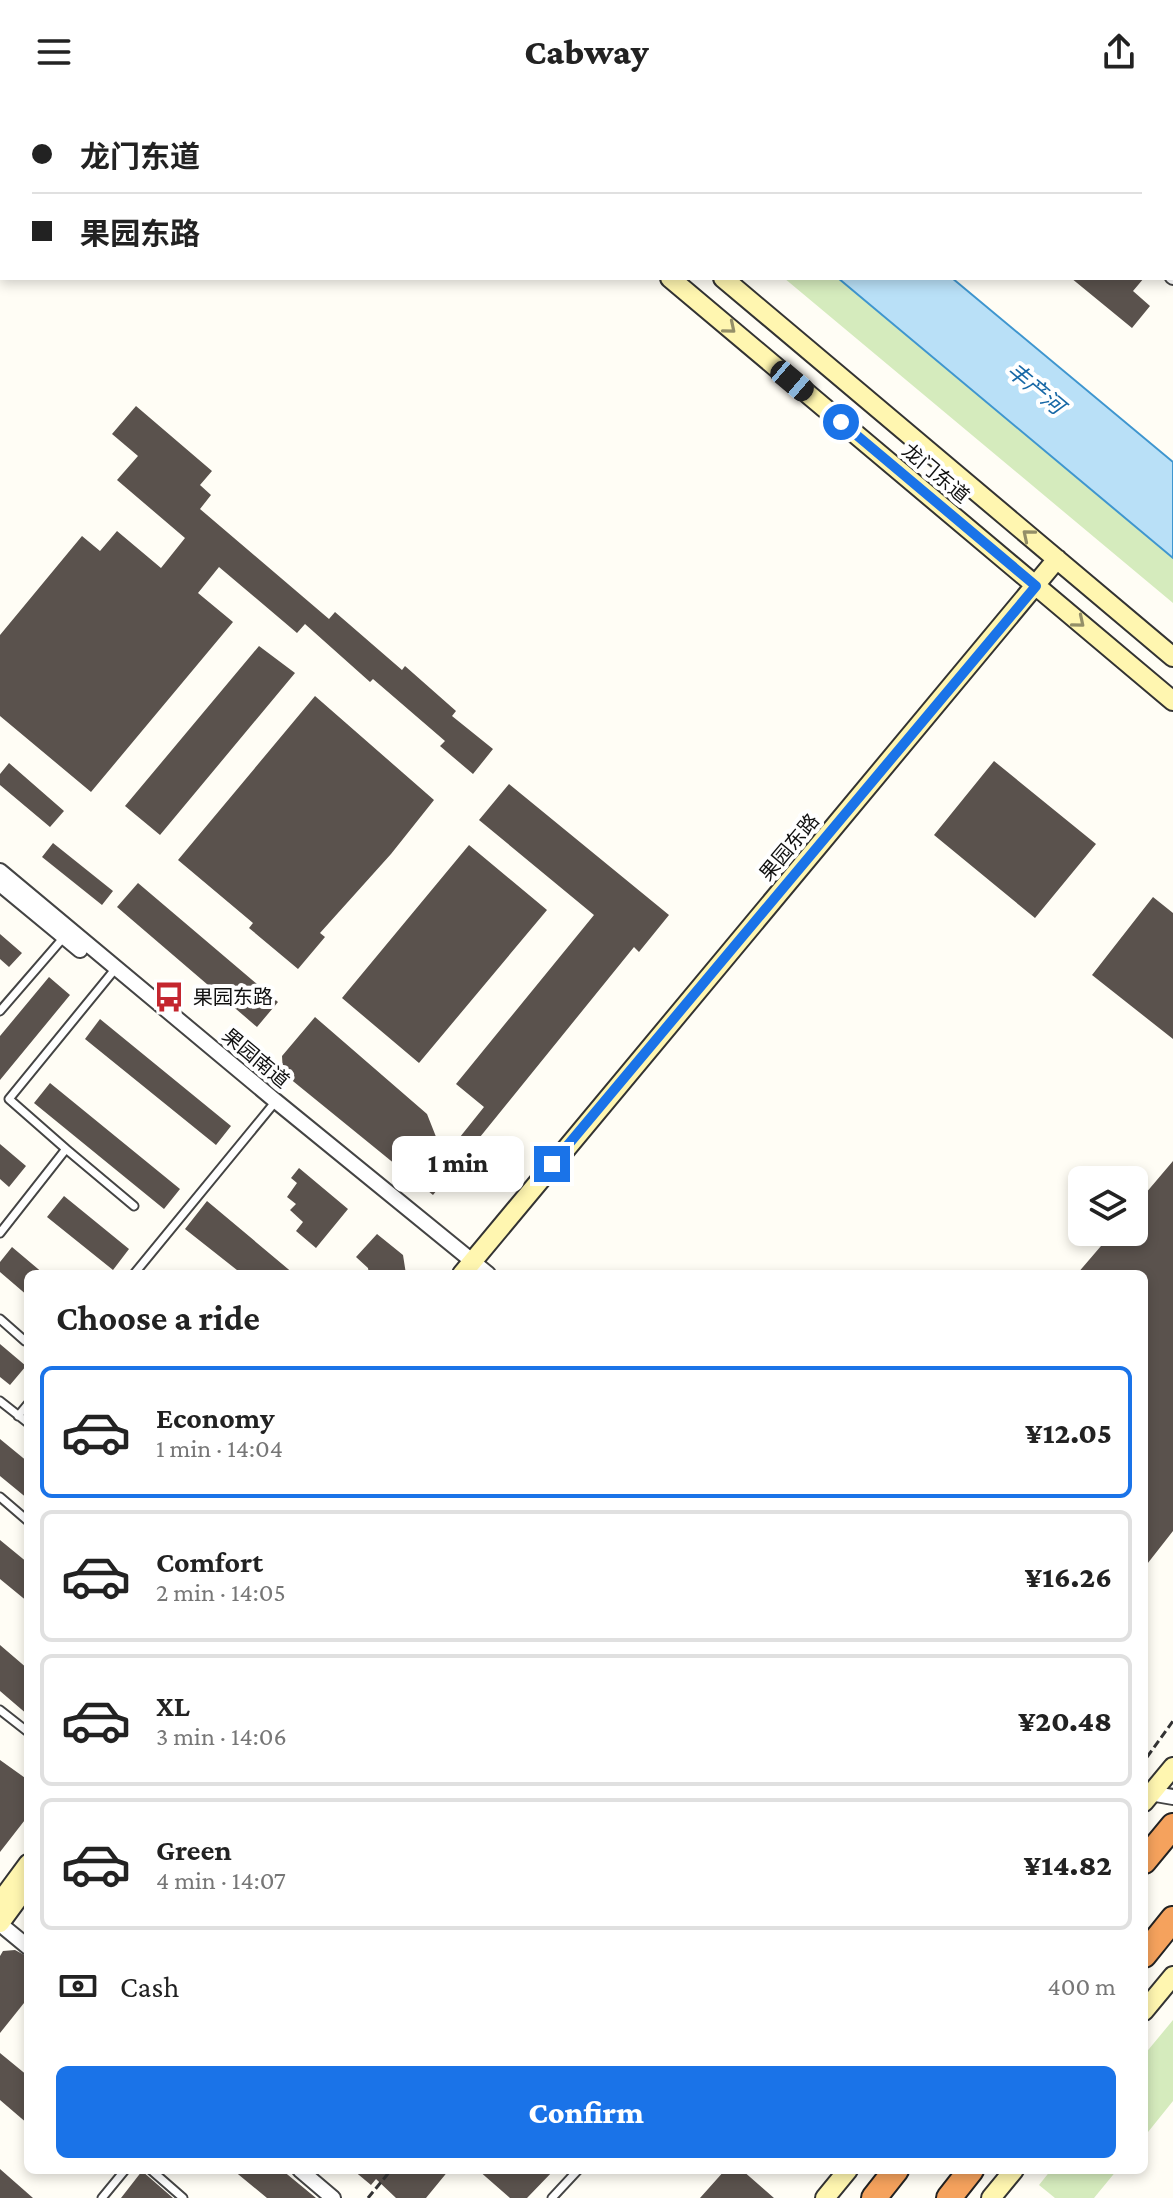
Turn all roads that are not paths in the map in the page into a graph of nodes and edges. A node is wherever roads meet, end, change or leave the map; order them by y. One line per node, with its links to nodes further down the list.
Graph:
1 (672, 280): 4 (main road, 龙门东道, one-way to 4)
2 (725, 280): 3 (main road, 龙门东道, one-way to 2)
3 (1061, 563): 4 (main road, 果园东路); 5 (main road, 龙门东道)
4 (1040, 589): 6 (main road, 龙门东道, one-way to 6); 17 (main road, 果园东路)
5 (1173, 657)
6 (1173, 701)
7 (0, 871): 9 (street, 果园南道)
8 (0, 884): 9 (street, 果园南道)
9 (67, 933): 10 (street, 果园南道); 11 (lane)
10 (114, 971): 12 (street, 果园南道); 13 (lane)
11 (0, 1011)
12 (274, 1104): 16 (lane); 17 (street, 果园南道)
13 (66, 1149): 14 (lane); 15 (lane)
14 (134, 1206)
15 (0, 1233)
16 (137, 1270)
17 (475, 1270)
18 (0, 1319): 19 (lane)
19 (24, 1340)
20 (0, 1401): 22 (lane)
21 (24, 1409): 22 (lane)
22 (18, 1416): 23 (lane)
23 (24, 1420)
24 (0, 1497): 25 (lane)
25 (24, 1518)
26 (0, 1710): 27 (lane)
27 (24, 1729)
28 (1173, 1767): 29 (main road)
29 (1148, 1794)
30 (1148, 1796): 31 (street)
31 (1173, 1797)
32 (1173, 1826): 33 (highway)
33 (1148, 1856)
34 (24, 1869): 36 (main road)
35 (24, 1891): 38 (main road)
36 (0, 1902)
37 (1173, 1919): 40 (highway)
38 (0, 1924): 39 (street)
39 (24, 1944)
40 (1148, 1950)
41 (1173, 1976): 42 (main road)
42 (1148, 2006)
43 (122, 2174): 51 (lane)
44 (156, 2174): 52 (lane)
45 (305, 2174): 53 (street)
46 (574, 2174): 54 (lane)
47 (845, 2174): 55 (main road)
48 (893, 2174): 56 (highway)
49 (968, 2174): 57 (highway)
50 (1011, 2174): 58 (main road)
51 (102, 2198)
52 (183, 2198)
53 (333, 2198)
54 (552, 2198)
55 (825, 2198)
56 (874, 2198)
57 (949, 2198)
58 (991, 2198)

